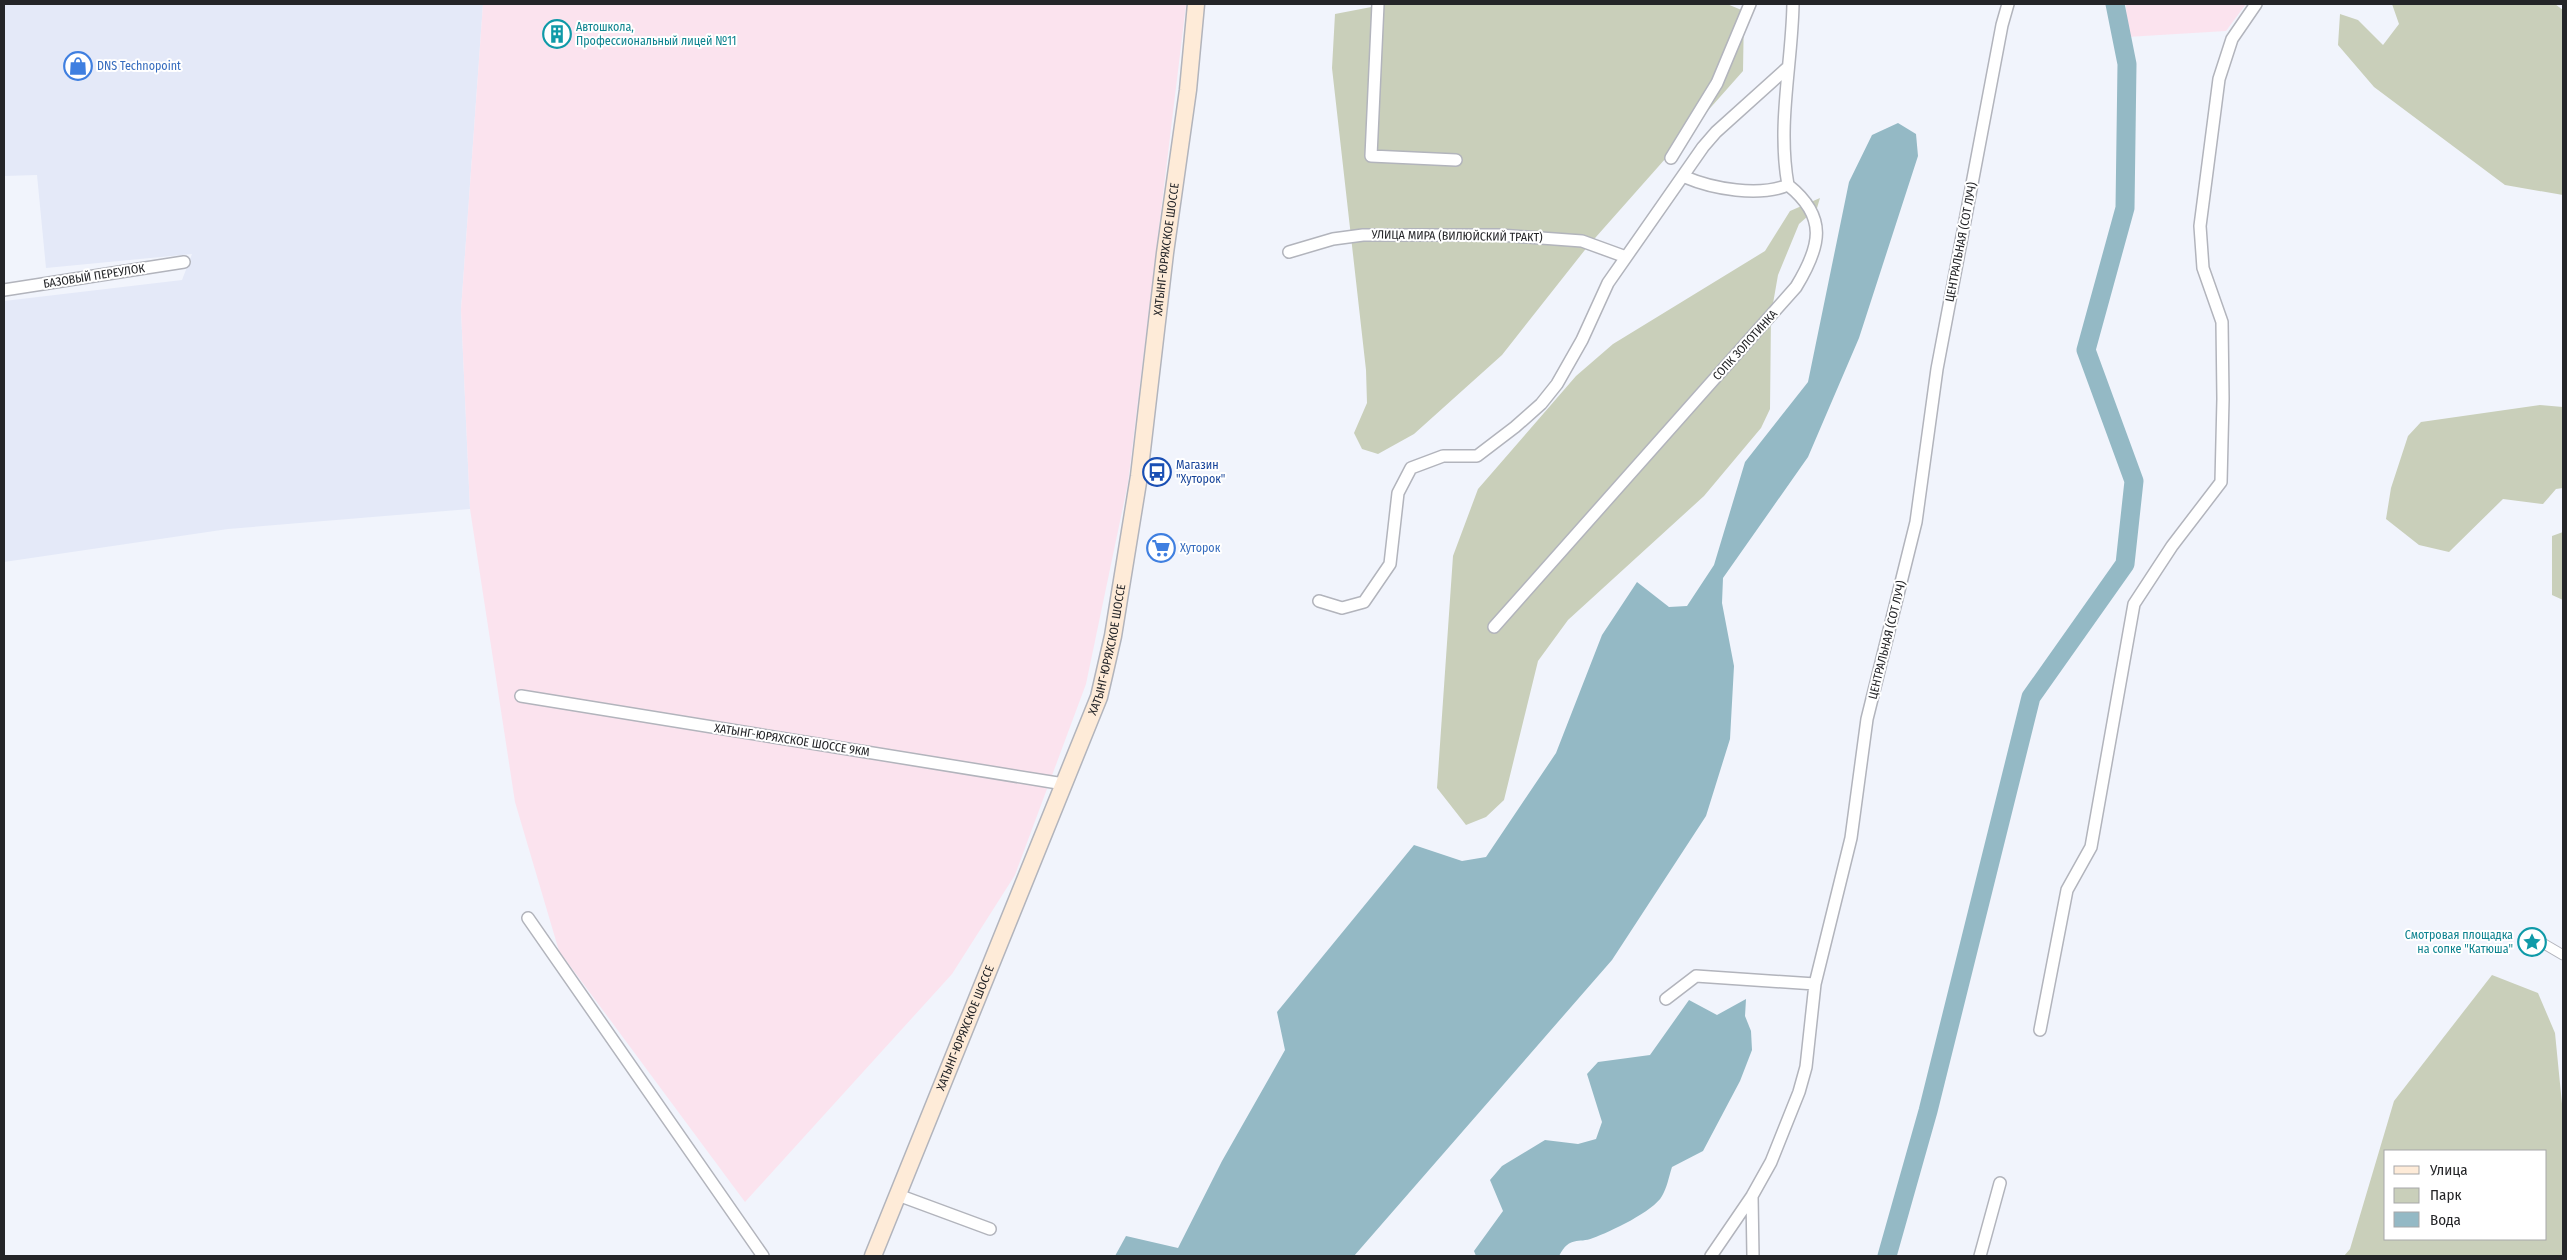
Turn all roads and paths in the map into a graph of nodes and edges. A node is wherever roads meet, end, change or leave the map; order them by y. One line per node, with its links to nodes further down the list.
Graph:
1 (1196, 4): 19 (main road, ХАТЫНГ-ЮРЯХСКОЕ ШОССЕ)
2 (1378, 4): 9 (street)
3 (1750, 4): 8 (street)
4 (1793, 4): 7 (street)
5 (2008, 4): 23 (street, ЦЕНТРАЛЬНАЯ (СОТ ЛУЧ))
6 (2256, 4): 25 (street)
7 (1787, 68): 10 (street); 11 (street)
8 (1671, 158)
9 (1456, 160)
10 (1685, 177): 11 (street); 13 (street)
11 (1788, 185): 17 (street, СОПК ЗОЛОТИНКА)
12 (1289, 252): 13 (street, УЛИЦА МИРА (ВИЛЮЙСКИЙ ТРАКТ))
13 (1626, 257): 16 (street)
14 (184, 262): 15 (street, БАЗОВЫЙ ПЕРЕУЛОК)
15 (4, 290)
16 (1319, 601)
17 (1494, 627)
18 (521, 696): 19 (street, ХАТЫНГ-ЮРЯХСКОЕ ШОССЕ 9КМ)
19 (1064, 784): 27 (main road, ХАТЫНГ-ЮРЯХСКОЕ ШОССЕ)
20 (528, 918): 30 (street)
21 (2532, 942): 22 (street)
22 (2563, 955)
23 (1815, 984): 24 (street); 28 (street, ЦЕНТРАЛЬНАЯ (СОТ ЛУЧ))
24 (1666, 999)
25 (2040, 1030)
26 (2000, 1183): 34 (street)
27 (898, 1195): 29 (street); 31 (main road, ХАТЫНГ-ЮРЯХСКОЕ ШОССЕ)
28 (1752, 1196): 32 (street, ЦЕНТРАЛЬНАЯ (СОТ ЛУЧ)); 33 (street)
29 (990, 1229)
30 (763, 1256)
31 (873, 1256)
32 (1711, 1256)
33 (1753, 1256)
34 (1980, 1256)

